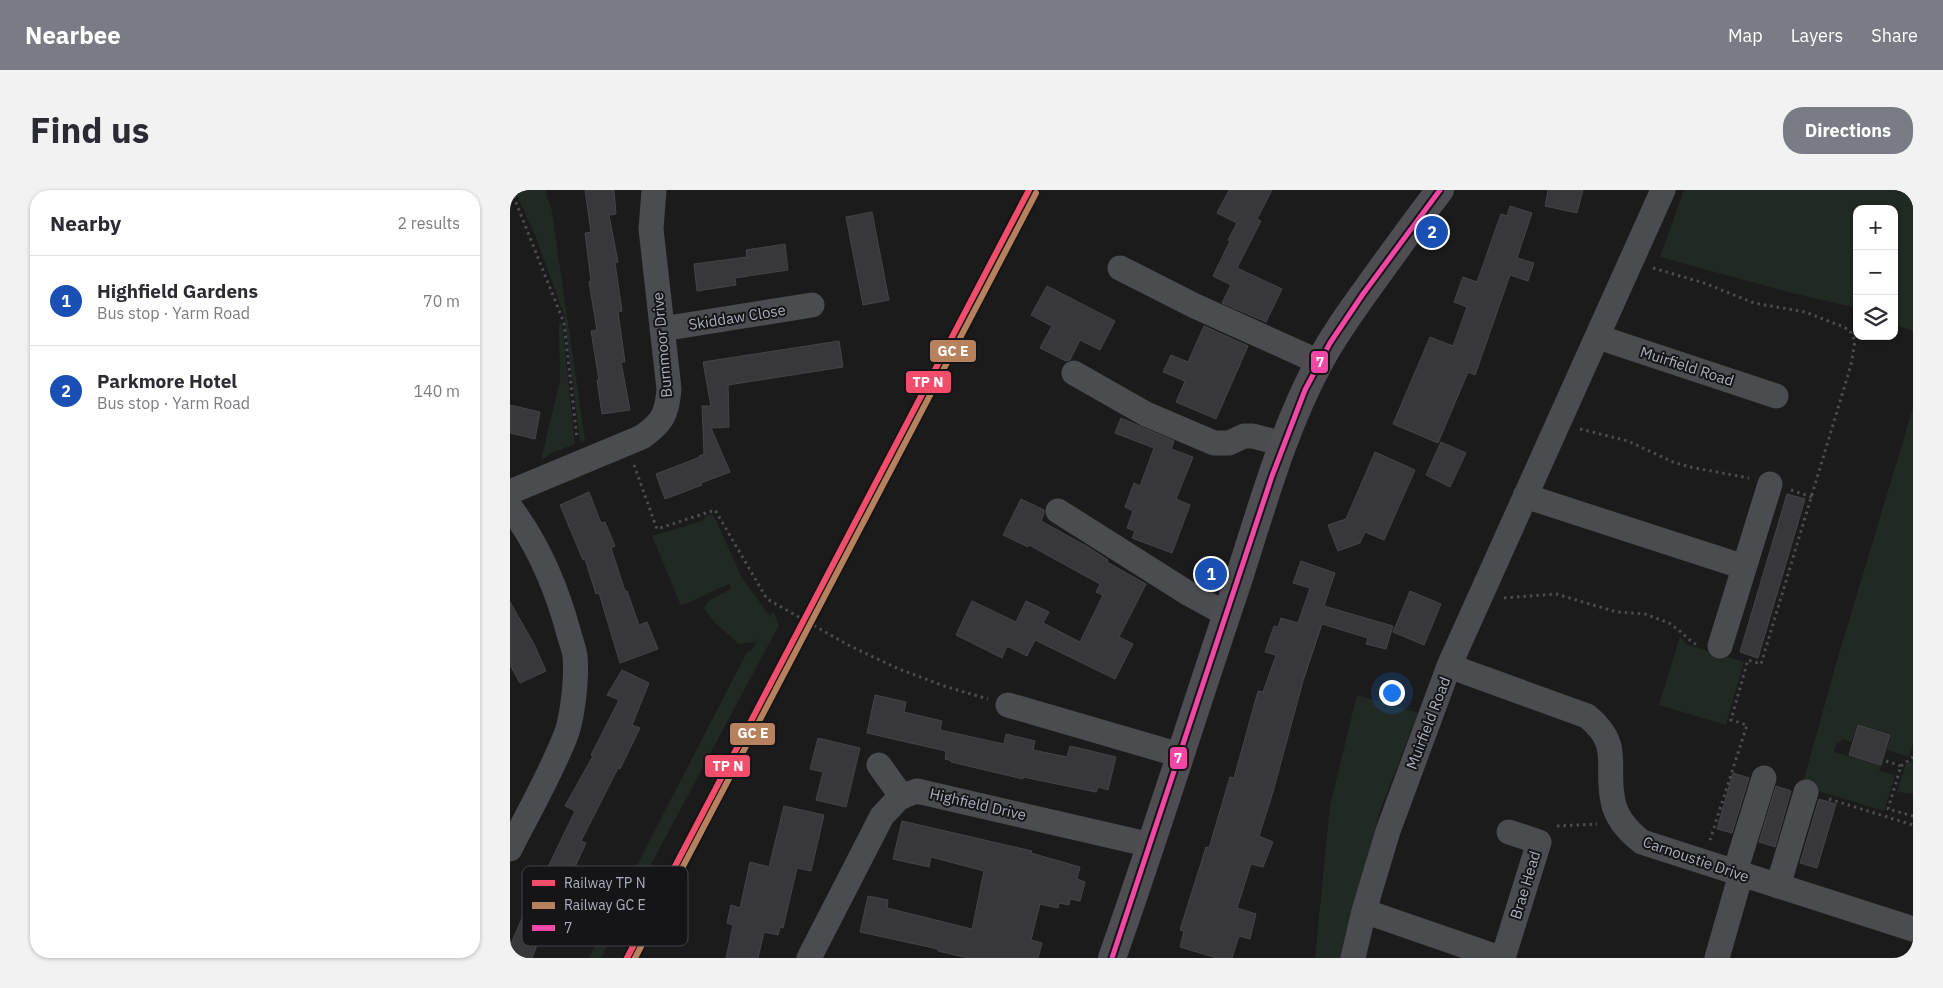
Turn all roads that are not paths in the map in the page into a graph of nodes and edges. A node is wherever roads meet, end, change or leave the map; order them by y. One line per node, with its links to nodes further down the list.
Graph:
1 (654, 190): 6 (street, Burnmoor Drive)
2 (1440, 190): 8 (main road)
3 (1663, 190): 7 (street, Muirfield Road)
4 (1120, 268): 8 (street)
5 (812, 306): 6 (street, Skiddaw Close)
6 (662, 329): 13 (street, Burnmoor Drive)
7 (1598, 337): 10 (street, Muirfield Road); 14 (street, Muirfield Road)
8 (1319, 362): 11 (main road)
9 (1074, 373): 11 (street)
10 (1777, 395)
11 (1283, 444): 18 (main road)
12 (1770, 484): 17 (street)
13 (510, 492)
14 (1525, 496): 17 (street); 20 (street, Muirfield Road)
15 (510, 507): 29 (street)
16 (1058, 511): 18 (street)
17 (1744, 567): 19 (street)
18 (1226, 614): 22 (main road)
19 (1720, 650)
20 (1450, 666): 30 (street, Carnoustie Drive); 32 (street, Muirfield Road)
21 (1008, 705): 22 (street)
22 (1180, 755): 28 (main road)
23 (879, 766): 26 (street)
24 (1764, 778): 30 (street)
25 (1806, 792): 31 (street)
26 (902, 796): 28 (street, Highfield Drive); 34 (street)
27 (1509, 832): 37 (street, Brae Head)
28 (1151, 844): 35 (main road)
29 (510, 849)
30 (1738, 873): 31 (street, Carnoustie Drive); 38 (street)
31 (1778, 886): 33 (street, Carnoustie Drive)
32 (1364, 911): 36 (street, Muirfield Road); 37 (street, Brae Head)
33 (1913, 929)
34 (818, 956)
35 (1112, 958)
36 (1353, 958)
37 (1502, 958)
38 (1717, 958)

